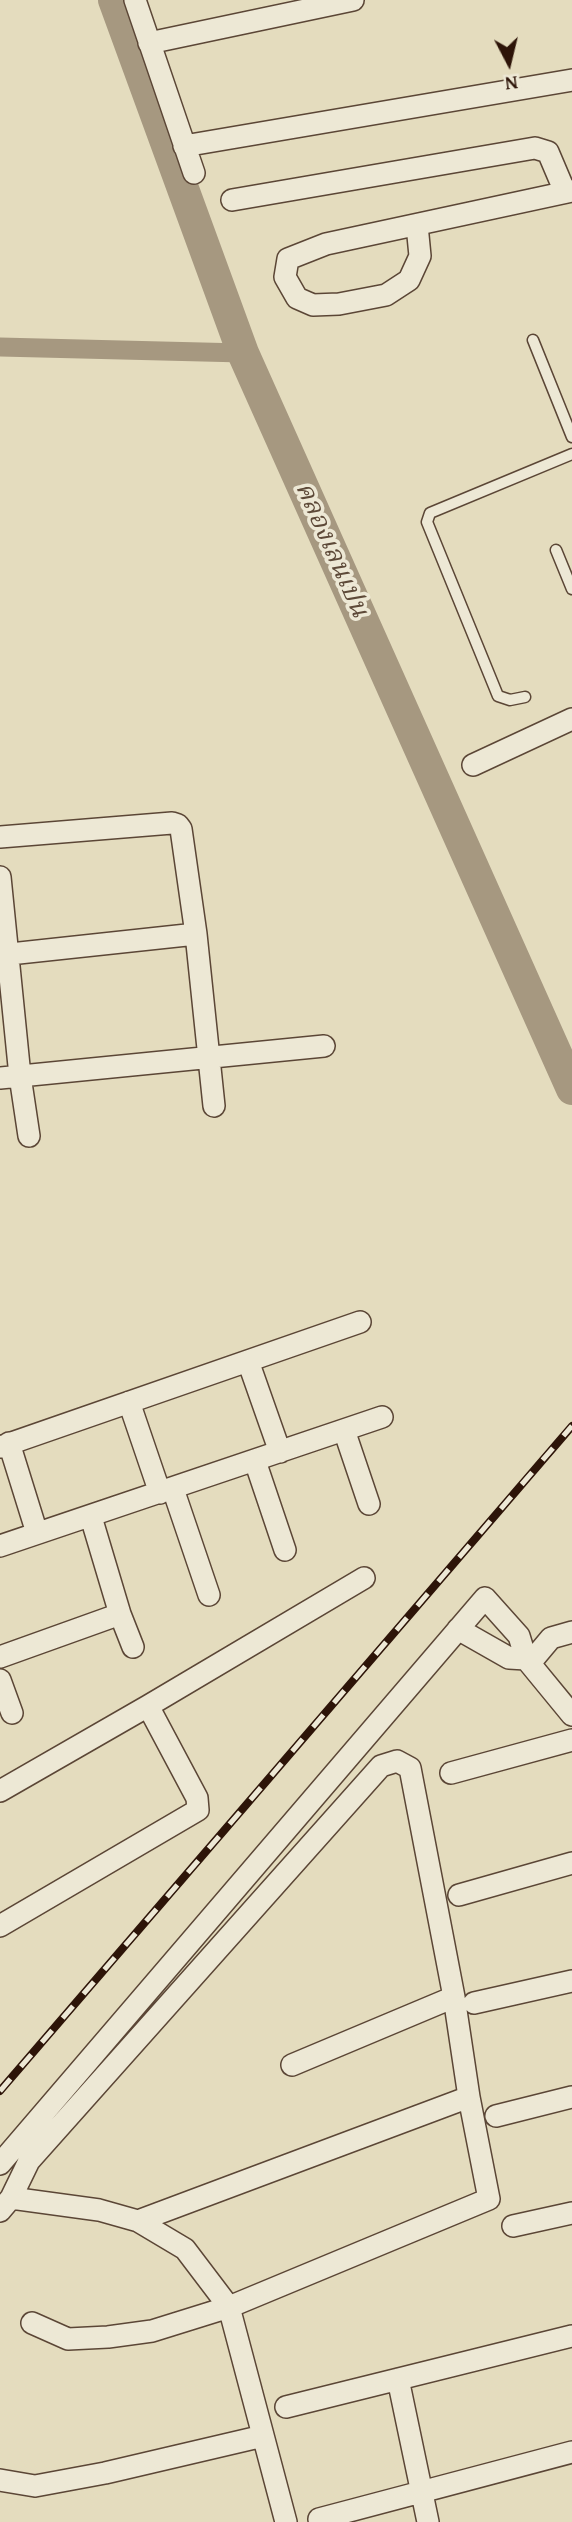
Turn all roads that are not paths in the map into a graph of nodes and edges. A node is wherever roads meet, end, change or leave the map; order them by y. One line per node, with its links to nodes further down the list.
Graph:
1 (135, 0): 3 (street)
2 (353, 0): 3 (street)
3 (149, 43): 5 (street)
4 (572, 80): 5 (street)
5 (184, 146): 6 (street)
6 (194, 173)
7 (569, 191): 8 (street); 9 (street)
8 (232, 200)
9 (417, 225): 9 (street)
10 (533, 340): 11 (lane)
11 (572, 438)
12 (572, 454): 15 (lane)
13 (556, 550): 14 (lane)
14 (572, 589)
15 (525, 697)
16 (572, 719): 17 (street)
17 (472, 765)
18 (0, 837): 20 (street)
19 (0, 877): 21 (street)
20 (195, 934): 21 (street); 23 (street)
21 (4, 955): 24 (street)
22 (324, 1046): 23 (street)
23 (208, 1057): 24 (street); 25 (street)
24 (10, 1077): 26 (street)
25 (214, 1106)
26 (29, 1136)
27 (360, 1322): 28 (street)
28 (248, 1361): 29 (street); 33 (street)
29 (129, 1402): 32 (street); 35 (street)
30 (382, 1417): 31 (street)
31 (344, 1430): 33 (street); 36 (street)
32 (5, 1445): 38 (street)
33 (280, 1452): 34 (street)
34 (255, 1461): 35 (street); 40 (street)
35 (167, 1491): 37 (street); 42 (street)
36 (369, 1504)
37 (91, 1517): 38 (street); 43 (street)
38 (37, 1533): 39 (street)
39 (0, 1546)
40 (285, 1550)
41 (364, 1578): 50 (street)
42 (209, 1595)
43 (120, 1614): 46 (street); 47 (street)
44 (458, 1629): 48 (street); 48 (street); 65 (street)
45 (572, 1633): 48 (street)
46 (133, 1647)
47 (0, 1657)
48 (528, 1661): 52 (street)
49 (0, 1680): 51 (street)
50 (148, 1706): 55 (street); 58 (street)
51 (12, 1713)
52 (572, 1715)
53 (572, 1740): 54 (street)
54 (451, 1773)
55 (0, 1791)
56 (572, 1863): 57 (street)
57 (459, 1895)
58 (0, 1926)
59 (572, 1981): 60 (street)
60 (464, 2000): 61 (street); 62 (street); 66 (street)
61 (292, 2065)
62 (469, 2097): 68 (street); 70 (street)
63 (572, 2097): 64 (street)
64 (496, 2116)
65 (0, 2164)
66 (5, 2205): 68 (street)
67 (572, 2213): 69 (street)
68 (138, 2221): 70 (street)
69 (513, 2226)
70 (229, 2306): 71 (street); 75 (street)
71 (32, 2323)
72 (572, 2336): 73 (street)
73 (398, 2379): 74 (street); 78 (street)
74 (286, 2407)
75 (263, 2436): 77 (street); 80 (street)
76 (572, 2452): 78 (street)
77 (0, 2480)
78 (421, 2490): 79 (street); 81 (street)
79 (319, 2519)
80 (286, 2522)
81 (428, 2522)

